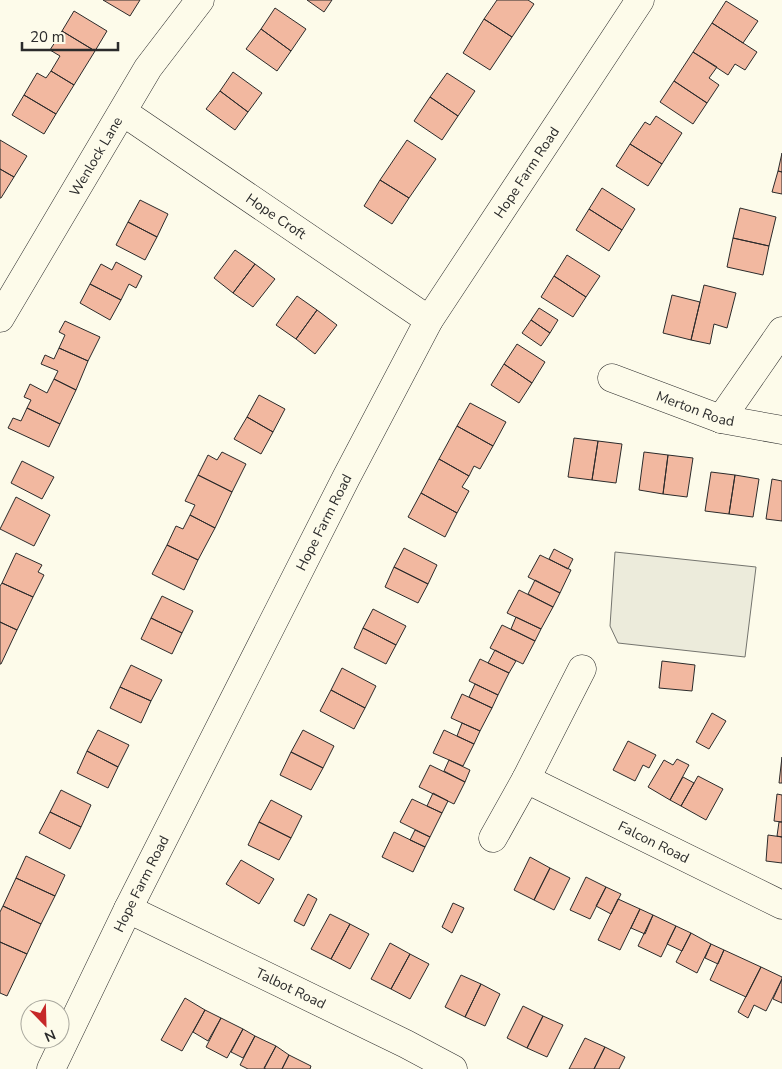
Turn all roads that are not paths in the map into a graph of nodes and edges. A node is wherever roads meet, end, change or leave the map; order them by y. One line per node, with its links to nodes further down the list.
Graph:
1 (200, 0): 3 (street, Wenlock Lane)
2 (640, 0): 5 (street, Hope Farm Road)
3 (123, 112): 4 (street, Wenlock Lane); 5 (street, Hope Croft)
4 (0, 318)
5 (429, 320): 14 (street, Hope Farm Road)
6 (782, 331): 8 (street)
7 (612, 378): 8 (street, Merton Road)
8 (721, 418): 9 (street, Merton Road)
9 (782, 430)
10 (582, 669): 11 (street)
11 (526, 779): 12 (street); 13 (street, Falcon Road)
12 (492, 838)
13 (782, 905)
14 (128, 909): 15 (street, Hope Farm Road); 16 (street, Talbot Road)
15 (51, 1069)
16 (453, 1069)

